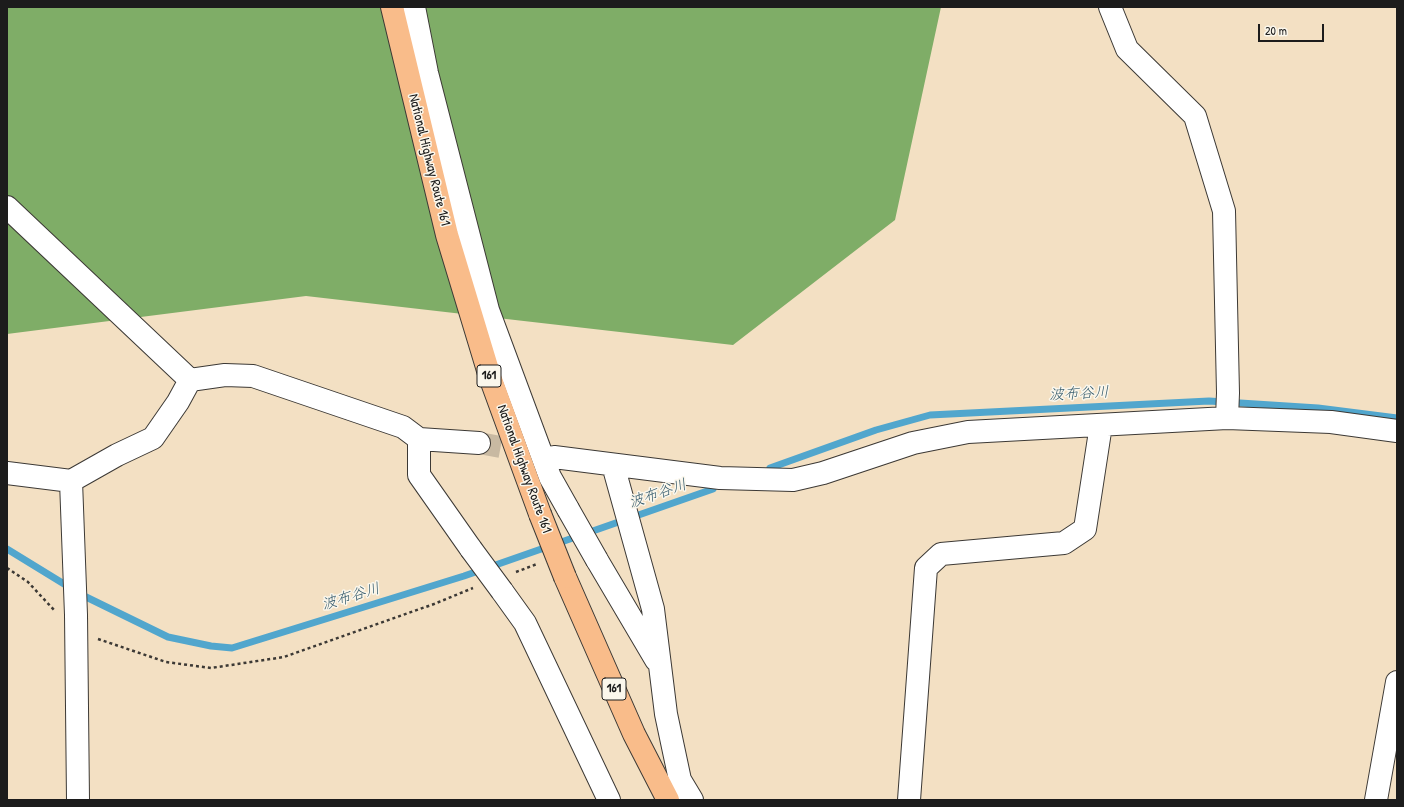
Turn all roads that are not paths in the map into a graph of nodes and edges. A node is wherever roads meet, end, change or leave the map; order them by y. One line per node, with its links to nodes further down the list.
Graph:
1 (392, 7): 19 (highway, National Highway Route 161 / 161, bridge)
2 (414, 7): 15 (street, bridge)
3 (1110, 7): 6 (street)
4 (7, 207): 5 (street)
5 (190, 380): 9 (street); 14 (street)
6 (1228, 406): 7 (street); 8 (street)
7 (1101, 425): 12 (street); 21 (street)
8 (1397, 431)
9 (419, 439): 10 (street); 18 (street, bridge)
10 (479, 443)
11 (554, 457): 12 (street)
12 (613, 465): 15 (street)
13 (7, 473): 14 (street)
14 (71, 481): 17 (street)
15 (661, 668): 20 (street)
16 (1397, 682): 22 (street)
17 (78, 800)
18 (609, 800)
19 (668, 800)
20 (692, 800)
21 (909, 800)
22 (1376, 800)

